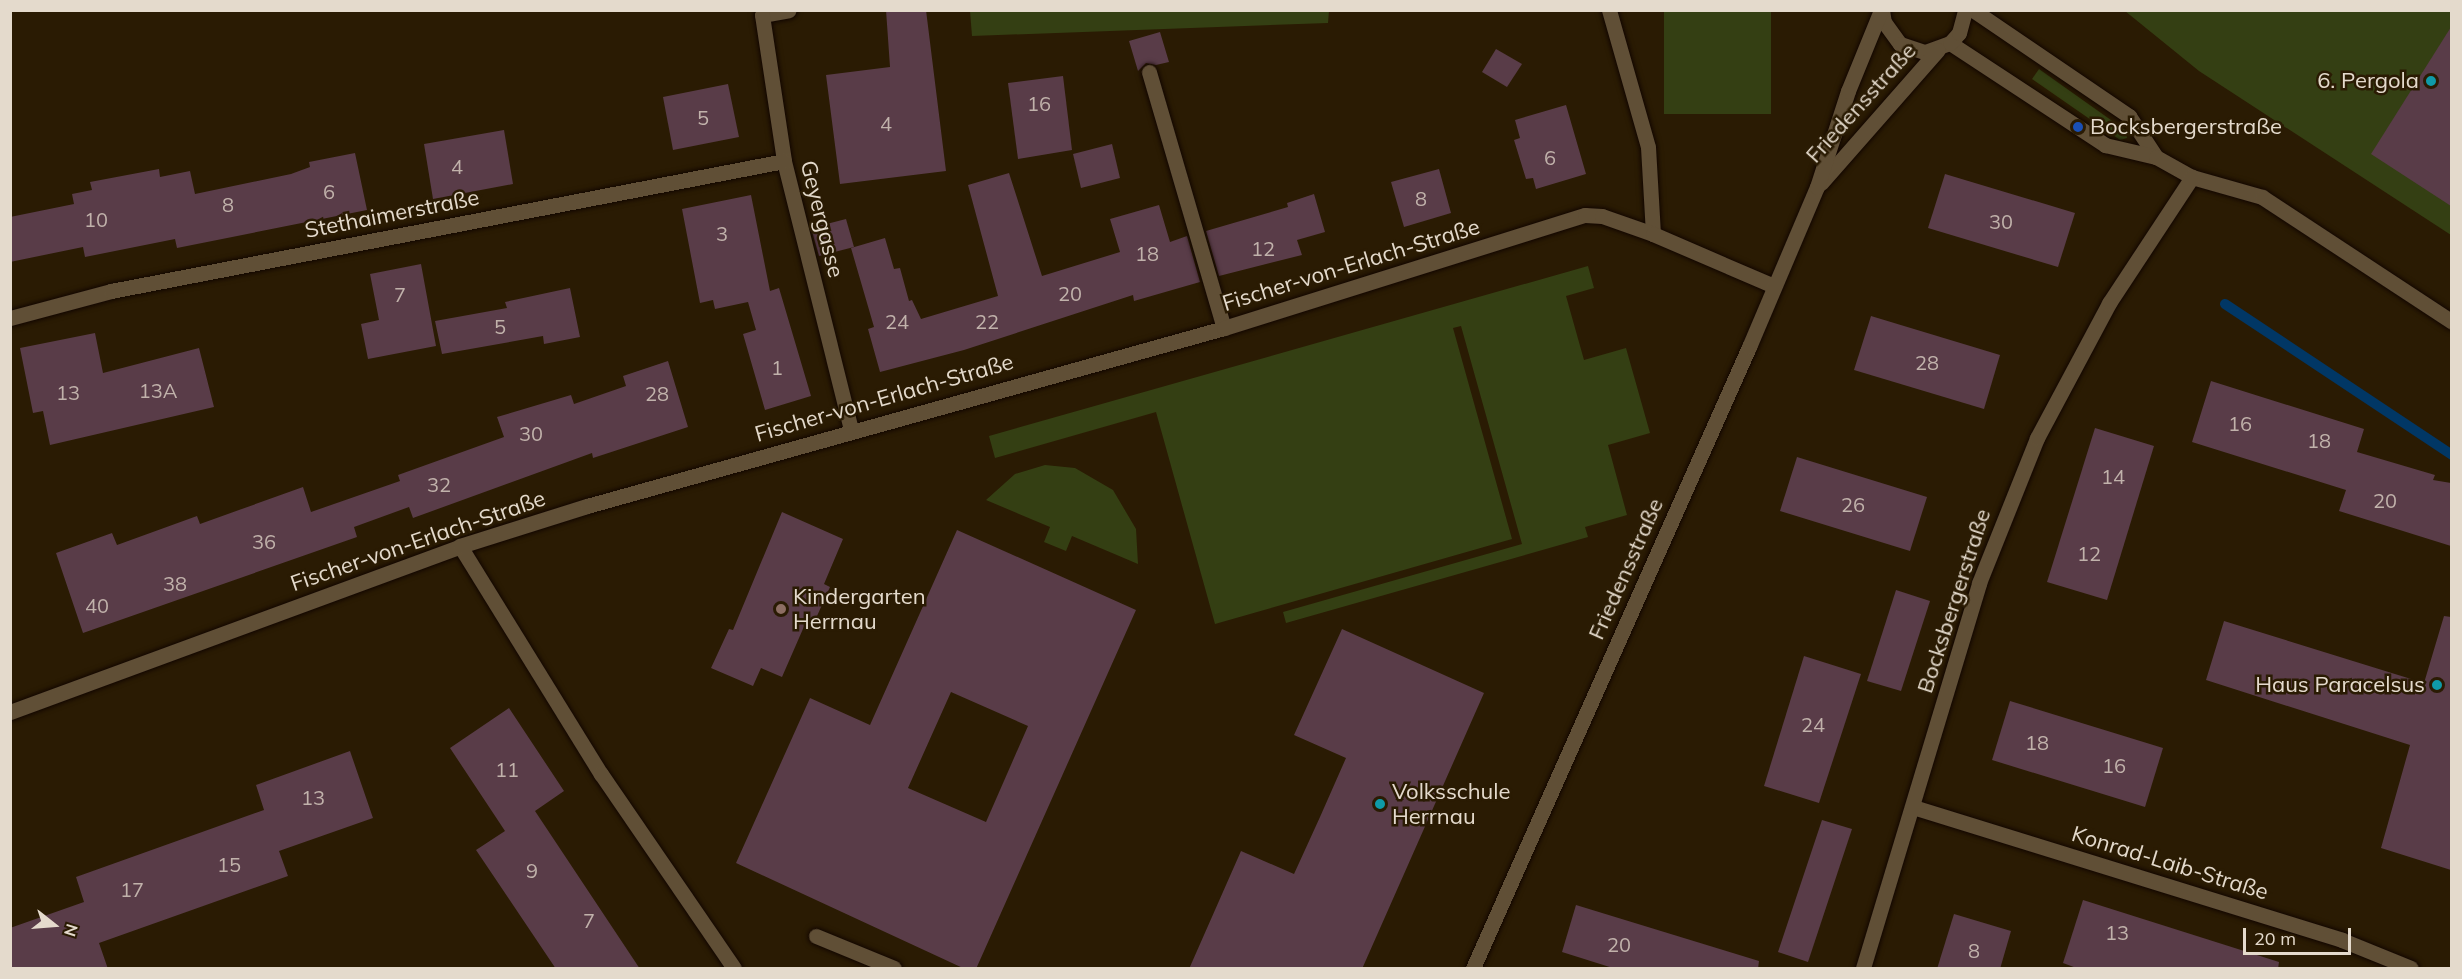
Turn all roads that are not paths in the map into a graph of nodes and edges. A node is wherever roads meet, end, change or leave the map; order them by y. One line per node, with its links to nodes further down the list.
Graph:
1 (789, 10): 9 (street, Geyergasse)
2 (1609, 10): 12 (street)
3 (1882, 10): 6 (street); 11 (street, Friedensstraße)
4 (1965, 10): 6 (street, Friedensstraße)
5 (1973, 10): 8 (street)
6 (1944, 47): 8 (street); 11 (street, Friedensstraße)
7 (1149, 72): 16 (street)
8 (2156, 157): 10 (street)
9 (784, 161): 14 (street, Stethaimerstraße); 17 (street, Geyergasse)
10 (2192, 177): 15 (street); 20 (street, Bocksbergerstraße)
11 (1817, 187): 13 (street, Friedensstraße)
12 (1653, 234): 13 (street, Fischer-von-Erlach-Straße); 16 (street, Fischer-von-Erlach-Straße)
13 (1774, 286): 24 (street, Friedensstraße)
14 (10, 318)
15 (2451, 322)
16 (1224, 328): 17 (street, Fischer-von-Erlach-Straße)
17 (851, 430): 18 (street, Fischer-von-Erlach-Straße)
18 (460, 546): 19 (street, Fischer-von-Erlach-Straße); 22 (street)
19 (10, 712)
20 (1913, 807): 25 (street, Bocksbergerstraße); 26 (street, Konrad-Laib-Straße)
21 (816, 936): 23 (street)
22 (734, 969)
23 (894, 969)
24 (1473, 969)
25 (1863, 969)
26 (2411, 969)

